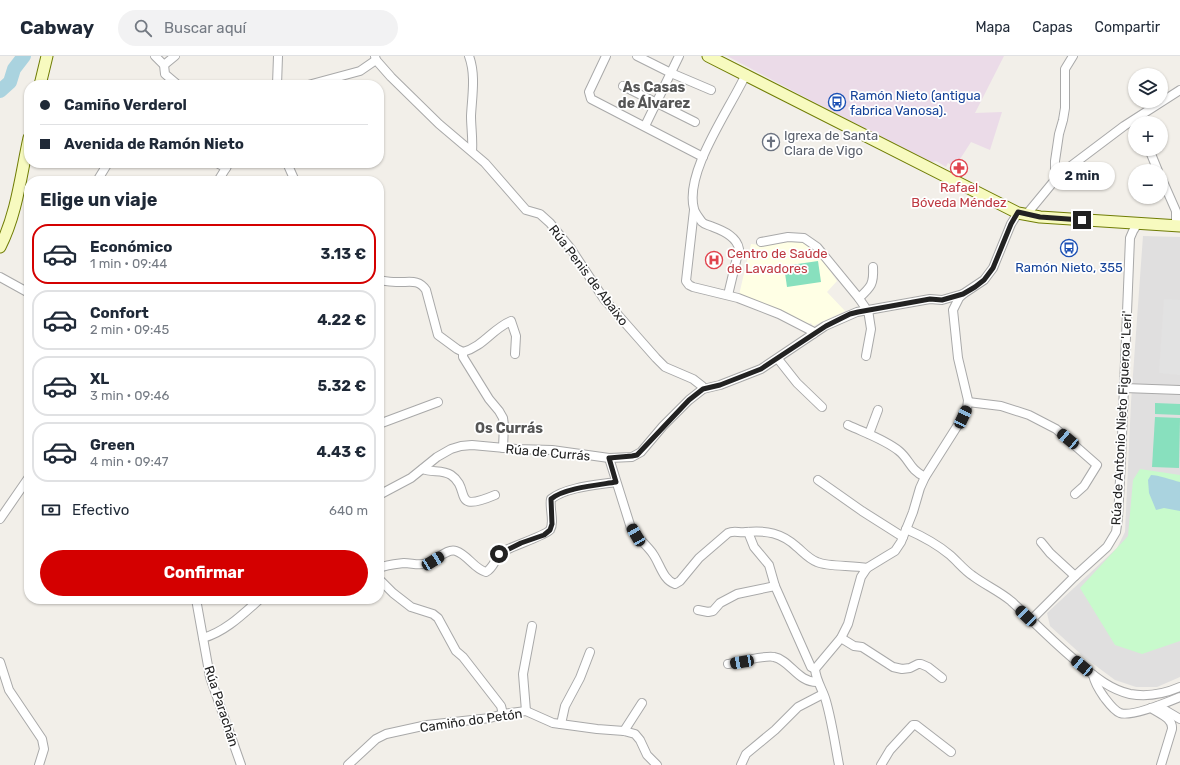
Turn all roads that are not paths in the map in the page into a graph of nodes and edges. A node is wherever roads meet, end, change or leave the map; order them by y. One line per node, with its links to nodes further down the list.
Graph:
1 (47, 56): 15 (main road)
2 (155, 56): 12 (street)
3 (175, 56): 12 (street)
4 (278, 56): 17 (street)
5 (469, 56): 27 (street)
6 (606, 56): 26 (street)
7 (637, 56): 13 (street)
8 (679, 56): 13 (street)
9 (708, 56): 14 (main road)
10 (1073, 56): 30 (street)
11 (376, 58): 18 (street); 27 (street, Rúa Penis de Abaixo)
12 (164, 65): 16 (street)
13 (671, 73): 20 (street); 22 (street)
14 (746, 74): 28 (street); 33 (main road)
15 (41, 80)
16 (172, 80)
17 (277, 80)
18 (327, 80)
19 (623, 86): 22 (street)
20 (711, 90)
21 (1180, 90): 23 (street)
22 (656, 102): 24 (street); 26 (street)
23 (1142, 116)
24 (695, 122)
25 (1128, 124): 30 (street)
26 (645, 126): 28 (street)
27 (472, 151): 56 (street, Rúa Penis de Abaixo)
28 (703, 157): 32 (street)
29 (24, 161): 39 (main road)
30 (1058, 175): 33 (street)
31 (1168, 193): 35 (street)
32 (694, 210): 36 (street); 37 (street)
33 (1022, 214): 34 (main road); 44 (street)
34 (1138, 223): 35 (main road); 55 (street, Rúa de Antonio Nieto Figueroa 'Leri')
35 (1178, 225)
36 (707, 226): 37 (street); 45 (street)
37 (692, 234): 45 (street)
38 (761, 242): 46 (street)
39 (0, 247)
40 (872, 267): 46 (street)
41 (0, 277): 43 (street)
42 (384, 281): 51 (street)
43 (24, 291)
44 (963, 294): 47 (street); 49 (street)
45 (728, 295): 50 (street)
46 (859, 298): 48 (street)
47 (942, 300): 48 (street); 49 (street)
48 (867, 310): 50 (street); 53 (street)
49 (953, 310): 59 (street)
50 (814, 334): 54 (street)
51 (463, 352): 52 (street); 65 (street)
52 (515, 354)
53 (866, 356)
54 (778, 359): 56 (street); 60 (street)
55 (1124, 388): 57 (street); 81 (street, Rúa de Antonio Nieto Figueroa 'Leri')
56 (703, 389): 66 (street, Rúa de Currás)
57 (1180, 390)
58 (438, 402): 62 (street)
59 (968, 402): 68 (street); 73 (street)
60 (822, 407)
61 (878, 410): 64 (street)
62 (384, 422)
63 (848, 425): 64 (street)
64 (869, 434): 68 (street)
65 (504, 448): 66 (street, Rúa de Currás); 67 (street, Rúa de Currás)
66 (609, 458): 70 (street)
67 (423, 469): 72 (street, Rúa de Currás); 74 (street)
68 (925, 477): 77 (street)
69 (818, 480): 77 (street)
70 (616, 482): 76 (street); 79 (street)
71 (24, 484): 75 (street)
72 (384, 492)
73 (1075, 494)
74 (495, 496)
75 (0, 519)
76 (748, 532): 80 (street); 83 (street)
77 (905, 533): 80 (street); 87 (street)
78 (1041, 542): 81 (street)
79 (384, 567)
80 (866, 568): 90 (street)
81 (1074, 576): 87 (street, Rúa de Antonio Nieto Figueroa 'Leri')
82 (384, 584): 104 (street)
83 (775, 586): 86 (street); 94 (street)
84 (197, 604): 89 (street, Rúa Parachán)
85 (254, 604): 89 (street)
86 (698, 610)
87 (1031, 620): 95 (street)
88 (532, 626): 103 (street)
89 (203, 638): 110 (street, Rúa Parachán)
90 (841, 638): 94 (street); 96 (street)
91 (590, 652): 106 (street)
92 (0, 662): 109 (street)
93 (728, 664): 97 (street)
94 (815, 669): 97 (street)
95 (1093, 675): 98 (street); 102 (street)
96 (942, 678)
97 (818, 682): 99 (street)
98 (1180, 687)
99 (823, 694): 113 (street); 114 (street)
100 (1180, 697): 102 (street)
101 (642, 703): 107 (street)
102 (1154, 707): 105 (street); 116 (street)
103 (526, 711): 104 (street, Camiño do Petón); 106 (street, Camiño do Petón)
104 (504, 714): 111 (street, Camiño do Petón)
105 (1180, 719)
106 (562, 724): 107 (street, Camiño do Petón)
107 (624, 731): 112 (street, Camiño do Petón)
108 (951, 752): 115 (street)
109 (39, 765)
110 (241, 765)
111 (348, 765)
112 (657, 765)
113 (741, 765)
114 (839, 765)
115 (881, 765)
116 (1161, 765)

